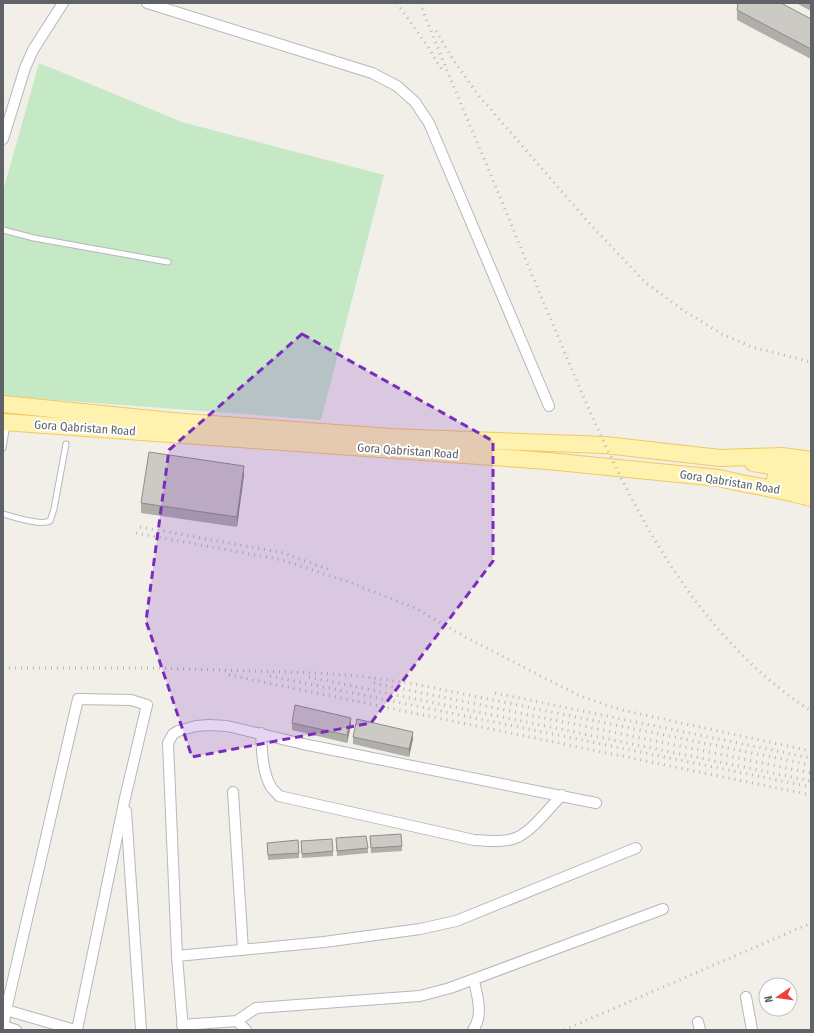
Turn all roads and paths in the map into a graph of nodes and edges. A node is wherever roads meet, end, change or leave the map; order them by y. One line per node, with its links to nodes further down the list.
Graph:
1 (63, 3): 3 (street)
2 (147, 3): 7 (street)
3 (3, 139)
4 (3, 230): 5 (lane)
5 (168, 262)
6 (3, 404): 11 (main road, Gora Qabristan Road)
7 (549, 406)
8 (5, 422): 10 (lane); 15 (main road, Gora Qabristan Road)
9 (66, 444): 18 (lane)
10 (3, 448)
11 (720, 458): 12 (main road, Gora Qabristan Road); 14 (main road)
12 (811, 460)
13 (811, 473): 14 (main road)
14 (777, 474): 15 (main road); 16 (main road)
15 (719, 478): 17 (main road, Gora Qabristan Road)
16 (811, 485)
17 (811, 498)
18 (3, 514)
19 (261, 734): 21 (street); 21 (street); 27 (street)
20 (233, 792): 26 (street)
21 (562, 796): 23 (street)
22 (125, 798): 30 (street); 35 (street); 36 (street)
23 (596, 803)
24 (636, 848): 26 (street)
25 (663, 909): 28 (street)
26 (242, 950): 27 (street)
27 (177, 956): 33 (street)
28 (474, 980): 31 (street); 38 (street)
29 (746, 997): 39 (street)
30 (6, 1010): 32 (street); 35 (street)
31 (237, 1021): 33 (street); 37 (street)
32 (3, 1027): 34 (street)
33 (183, 1027)
34 (16, 1030)
35 (76, 1030)
36 (141, 1030)
37 (246, 1030)
38 (473, 1030)
39 (752, 1030)

